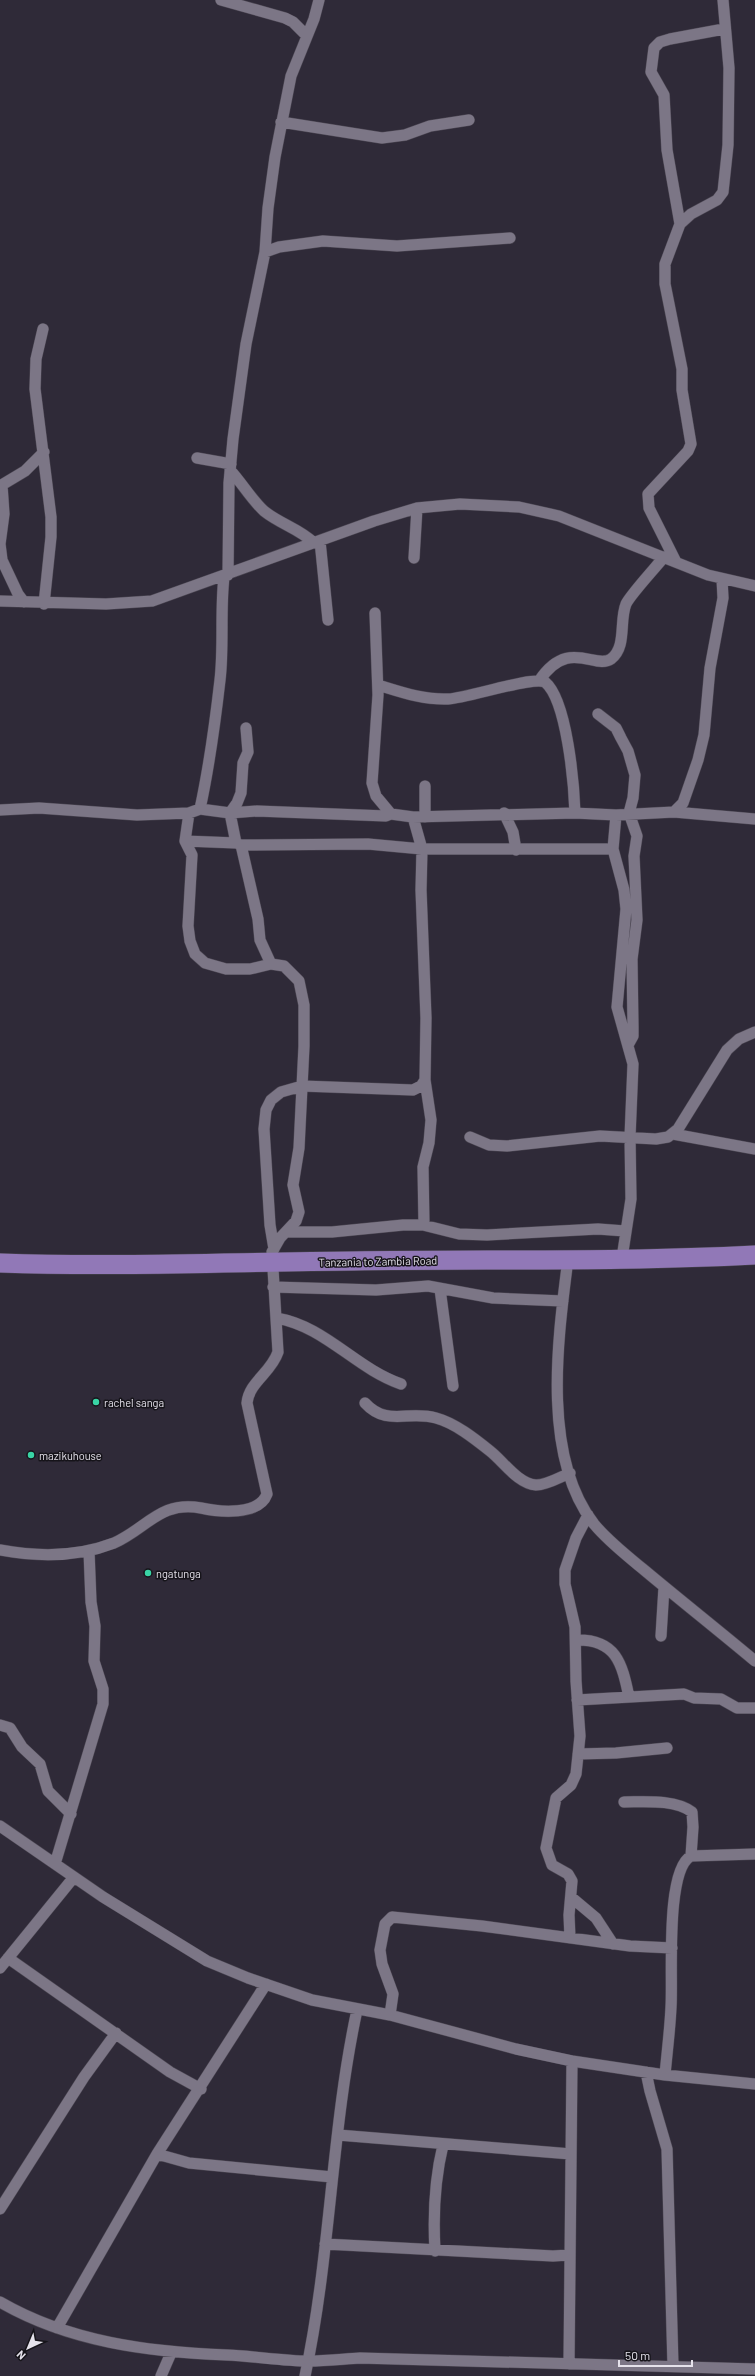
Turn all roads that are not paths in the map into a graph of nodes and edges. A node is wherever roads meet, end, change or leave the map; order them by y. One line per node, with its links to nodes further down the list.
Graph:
1 (220, 0): 5 (street)
2 (318, 0): 5 (street)
3 (723, 0): 4 (street)
4 (724, 29): 8 (street); 8 (street)
5 (307, 36): 7 (street)
6 (469, 120): 7 (street)
7 (281, 122): 10 (street)
8 (680, 224): 21 (street)
9 (510, 238): 10 (street)
10 (265, 252): 14 (street)
11 (43, 329): 12 (street)
12 (44, 452): 15 (street); 27 (street)
13 (197, 458): 14 (street)
14 (231, 467): 17 (street); 22 (street)
15 (1, 485): 18 (street)
16 (417, 508): 17 (street); 19 (street); 20 (street)
17 (317, 542): 22 (street); 29 (street)
18 (0, 554): 26 (street)
19 (664, 557): 21 (street); 30 (street)
20 (414, 558)
21 (676, 562): 23 (street)
22 (226, 576): 27 (street); 35 (street)
23 (722, 579): 24 (street); 37 (street)
24 (755, 586)
25 (0, 601): 26 (street)
26 (24, 602): 27 (street)
27 (44, 604)
28 (375, 613): 31 (street)
29 (328, 620)
30 (539, 681): 31 (street); 41 (street)
31 (378, 685): 43 (street)
32 (598, 714): 42 (street)
33 (246, 728): 39 (street)
34 (425, 786): 46 (street)
35 (200, 809): 38 (street); 39 (street)
36 (0, 810): 38 (street)
37 (674, 812): 42 (street); 47 (street)
38 (189, 813): 48 (street)
39 (230, 813): 43 (street); 49 (street)
40 (504, 813): 41 (street); 46 (street); 51 (street)
41 (575, 813): 44 (street)
42 (629, 813): 44 (street); 55 (street)
43 (391, 814): 45 (street)
44 (616, 815): 52 (street)
45 (413, 817): 46 (street); 50 (street)
46 (425, 817)
47 (755, 819)
48 (185, 841): 49 (street); 53 (street)
49 (238, 844): 50 (street); 53 (street)
50 (422, 849): 51 (street); 56 (street)
51 (516, 850): 52 (street)
52 (613, 850): 55 (street)
53 (271, 964): 57 (street)
54 (755, 1032): 58 (street)
55 (628, 1045): 60 (street)
56 (425, 1080): 57 (street); 62 (street)
57 (302, 1086): 64 (street); 65 (street)
58 (673, 1134): 60 (street); 61 (street)
59 (470, 1137): 60 (street)
60 (630, 1137): 63 (street)
61 (755, 1149)
62 (424, 1225): 63 (street); 64 (street)
63 (625, 1231): 67 (street)
64 (287, 1232): 65 (street)
65 (272, 1255): 68 (highway, Tanzania to Zambia Road); 69 (highway, Tanzania to Zambia Road); 70 (street)
66 (755, 1255): 67 (highway, Tanzania to Zambia Road)
67 (622, 1258): 68 (highway, Tanzania to Zambia Road)
68 (568, 1259): 72 (street)
69 (0, 1263)
70 (273, 1287): 71 (street); 73 (street)
71 (440, 1288): 72 (street); 75 (street)
72 (563, 1301): 77 (street)
73 (276, 1318): 74 (street); 80 (street)
74 (401, 1384)
75 (453, 1386)
76 (365, 1404): 77 (street)
77 (570, 1473): 78 (street)
78 (588, 1515): 81 (street); 83 (street)
79 (0, 1550): 80 (street)
80 (90, 1551): 92 (street)
81 (664, 1587): 82 (street); 84 (street)
82 (661, 1636)
83 (576, 1640): 85 (street); 86 (street)
84 (755, 1661)
85 (628, 1697): 86 (street); 87 (street)
86 (577, 1700): 90 (street)
87 (755, 1708)
88 (0, 1725): 92 (street)
89 (667, 1748): 90 (street)
90 (578, 1754): 98 (street)
91 (624, 1802): 95 (street)
92 (71, 1814): 96 (street)
93 (0, 1826): 96 (street)
94 (755, 1854): 95 (street)
95 (691, 1856): 101 (street)
96 (55, 1864): 97 (street)
97 (74, 1877): 102 (street); 104 (street)
98 (571, 1897): 99 (street); 100 (street)
99 (570, 1938): 100 (street); 106 (street)
100 (613, 1944): 101 (street)
101 (672, 1948): 110 (street)
102 (8, 1958): 103 (street); 107 (street)
103 (0, 1968)
104 (266, 1984): 105 (street); 112 (street)
105 (357, 2010): 106 (street); 113 (street)
106 (390, 2015): 108 (street)
107 (116, 2033): 112 (street); 118 (street)
108 (572, 2061): 109 (street); 116 (street)
109 (646, 2072): 110 (street); 128 (street)
110 (665, 2074): 111 (street)
111 (755, 2084)
112 (201, 2089): 115 (street)
113 (338, 2135): 114 (street); 117 (street)
114 (443, 2145): 116 (street); 121 (street)
115 (157, 2154): 117 (street); 124 (street)
116 (571, 2154): 122 (street)
117 (332, 2177): 120 (street)
118 (5, 2192): 119 (street)
119 (0, 2209)
120 (325, 2244): 121 (street); 126 (street)
121 (435, 2251): 122 (street)
122 (570, 2255): 127 (street)
123 (0, 2302): 124 (street)
124 (57, 2328): 125 (street)
125 (171, 2353): 126 (street); 130 (street)
126 (308, 2361): 127 (street); 131 (street)
127 (569, 2364): 128 (street)
128 (673, 2366): 129 (street)
129 (755, 2369)
130 (161, 2376)
131 (305, 2376)

